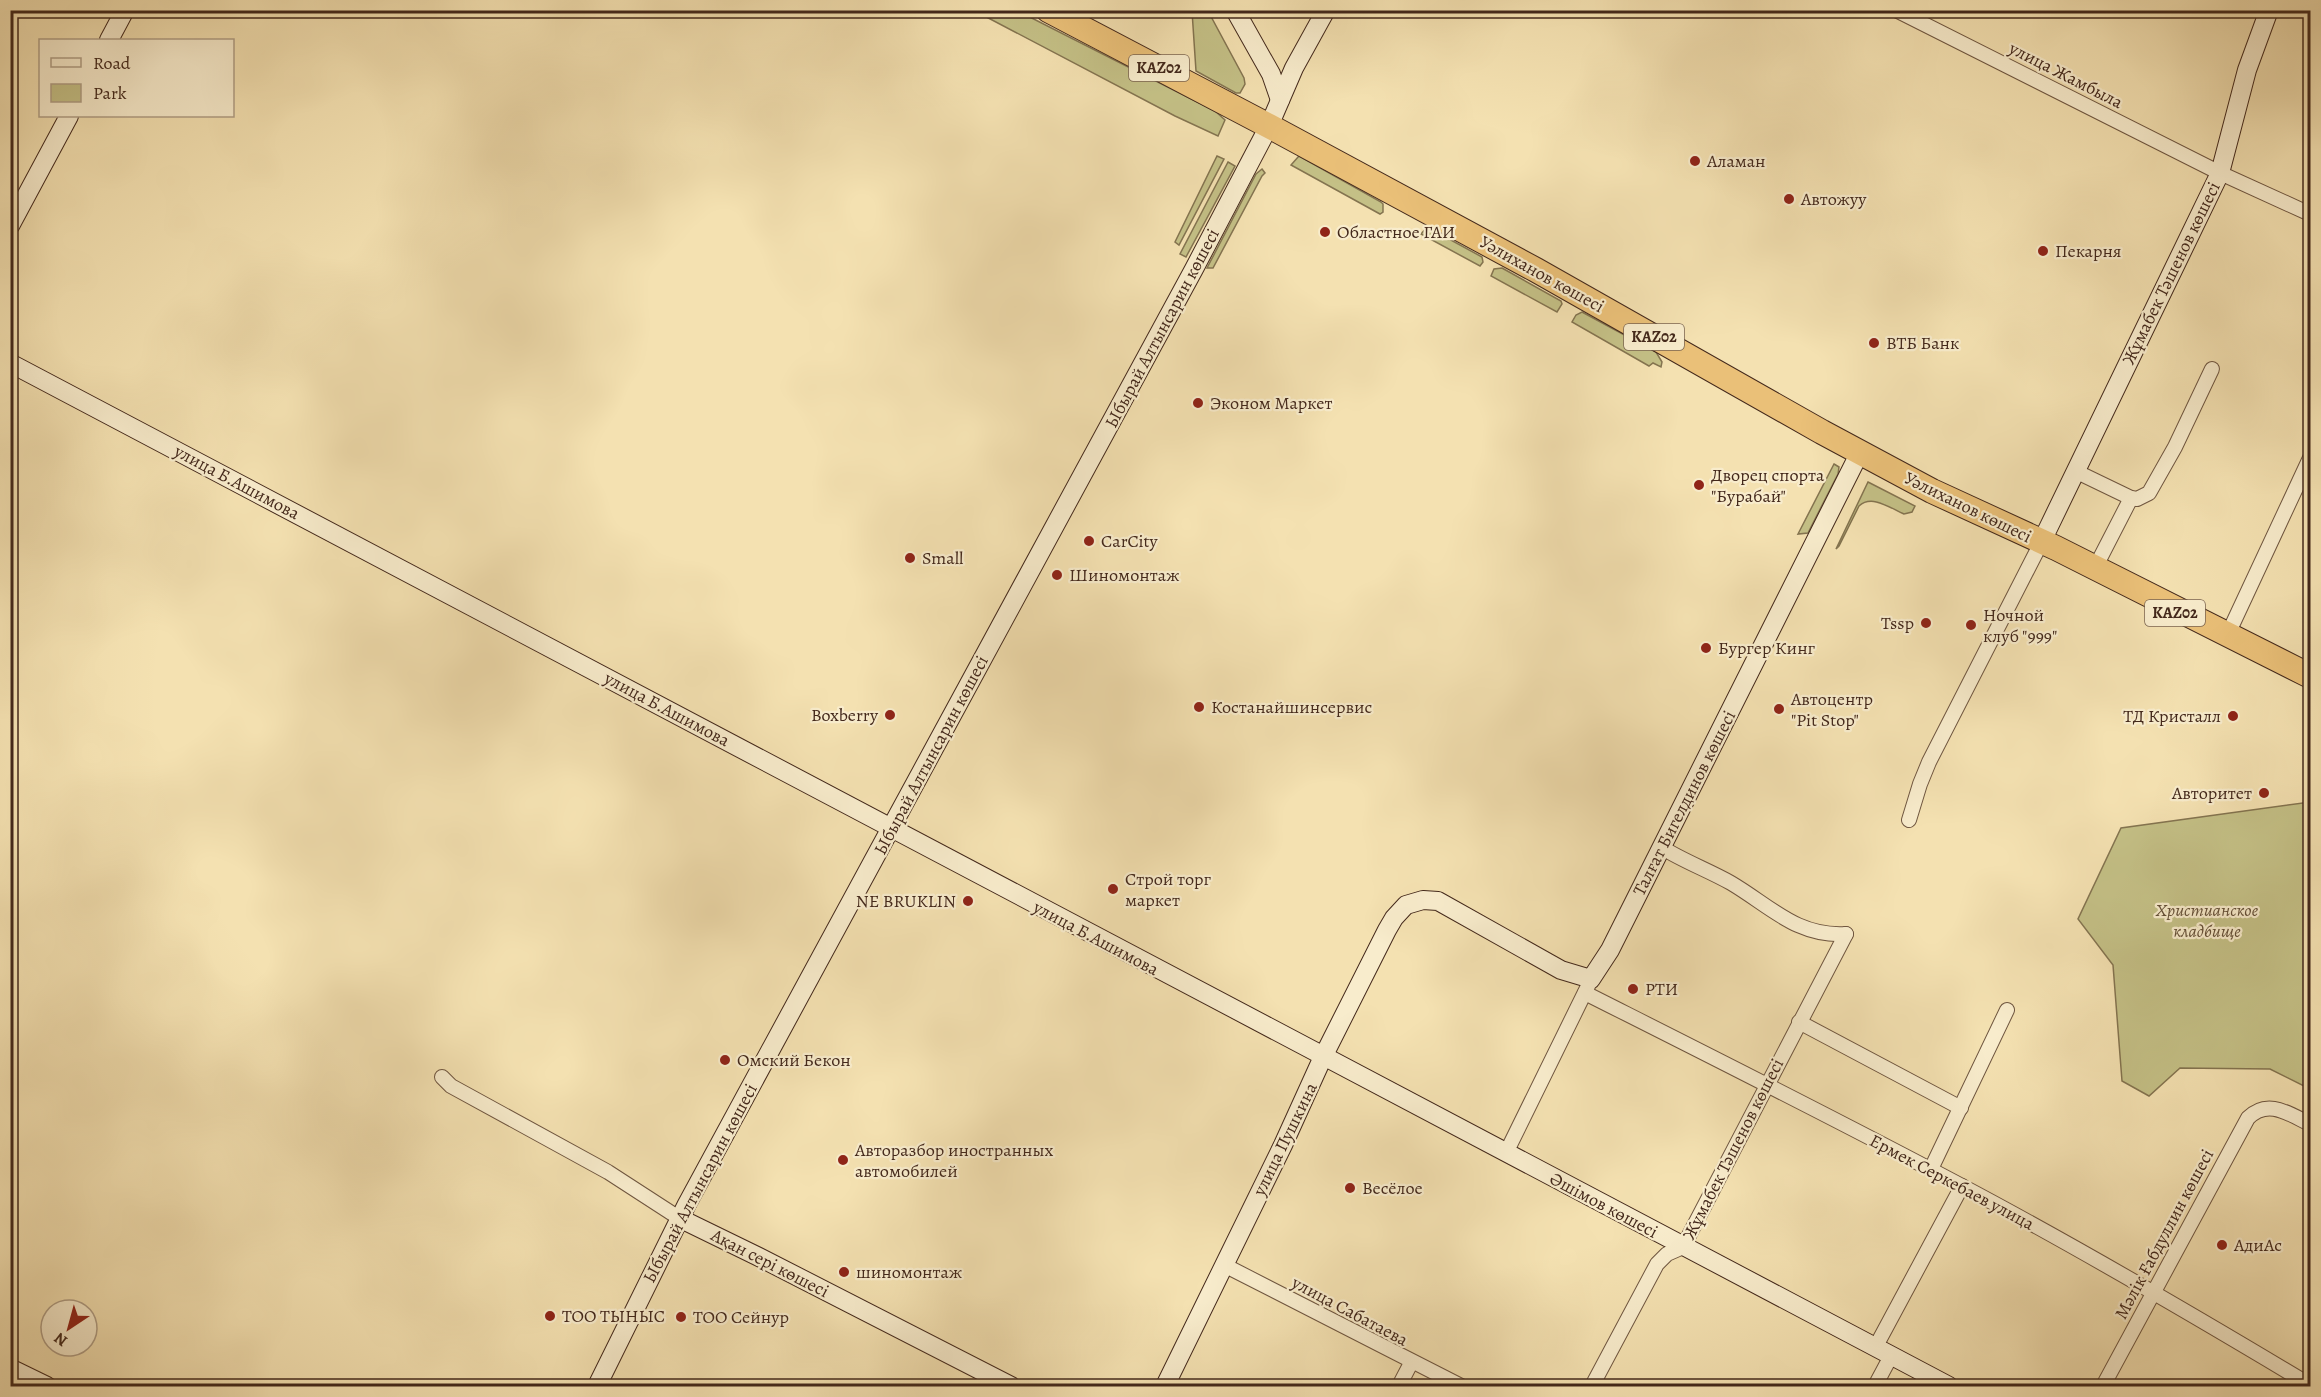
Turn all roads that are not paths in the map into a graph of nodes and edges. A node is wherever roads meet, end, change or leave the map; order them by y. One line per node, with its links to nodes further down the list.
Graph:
1 (125, 10): 7 (street)
2 (1048, 10): 10 (highway, Уәлиханов көшесі / KАZ02)
3 (1235, 10): 8 (street)
4 (1326, 10): 8 (street, Ыбырай Алтынсарин көшесі)
5 (1896, 10): 11 (street, улица Жамбыла)
6 (2269, 10): 11 (street, Жұмабек Тәшенов көшесі)
7 (110, 39)
8 (1280, 100): 10 (street, Ыбырай Алтынсарин көшесі)
9 (68, 117): 13 (street)
10 (1269, 126): 16 (highway, Уәлиханов көшесі / KАZ02); 26 (street, Ыбырай Алтынсарин көшесі)
11 (2220, 173): 12 (street, улица Жамбыла); 18 (street, Жұмабек Тәшенов көшесі)
12 (2310, 214)
13 (10, 226)
14 (10, 363): 26 (street, улица Б.Ашимова)
15 (2212, 369): 19 (street)
16 (1860, 452): 20 (highway, Уәлиханов көшесі / KАZ02); 27 (street, Талғат Бигелдинов көшесі)
17 (2309, 464): 22 (street)
18 (2075, 471): 19 (street); 20 (street, Жұмабек Тәшенов көшесі)
19 (2131, 498): 21 (street)
20 (2041, 542): 21 (highway, Уәлиханов көшесі / KАZ02); 24 (highway, KАZ02); 25 (street, Жұмабек Тәшенов көшесі)
21 (2095, 568): 22 (highway, Уәлиханов көшесі / KАZ02)
22 (2228, 634): 23 (highway, KАZ02)
23 (2310, 676)
24 (2310, 682)
25 (1909, 820)
26 (891, 829): 32 (street, улица Б.Ашимова); 40 (street, Ыбырай Алтынсарин көшесі)
27 (1661, 847): 29 (street, Талғат Бигелдинов көшесі); 31 (street, Жұмабек Тәшенов көшесі)
28 (1415, 901): 29 (street, Ермек Серкебаев улица); 32 (street, улица Пушкина)
29 (1588, 986): 34 (street, Ермек Серкебаев улица); 37 (street, Талғат Бигелдинов көшесі)
30 (2007, 1010): 35 (street)
31 (1799, 1022): 34 (street, Жұмабек Тәшенов көшесі); 35 (street)
32 (1322, 1059): 37 (street, Әшімов көшесі); 42 (street, улица Пушкина)
33 (442, 1077): 40 (street, Ақан сері көшесі)
34 (1767, 1083): 38 (street, Ермек Серкебаев улица); 41 (street, Жұмабек Тәшенов көшесі)
35 (1961, 1108): 38 (street)
36 (2310, 1124): 43 (street, Мәлік Ғабдуллин көшесі)
37 (1506, 1154): 41 (street, Әшімов көшесі)
38 (1931, 1170): 39 (street, Ермек Серкебаев улица)
39 (1962, 1186): 43 (street, Ермек Серкебаев улица); 44 (street)
40 (679, 1218): 50 (street, Ыбырай Алтынсарин көшесі); 51 (street, Ақан сері көшесі)
41 (1683, 1247): 44 (street, Әшімов көшесі); 55 (street, Жұмабек Тәшенов көшесі)
42 (1224, 1265): 46 (street, улица Сабатаева); 52 (street, улица Пушкина)
43 (2154, 1292): 48 (street, Ермек Серкебаев улица); 58 (street, Мәлік Ғабдуллин көшесі)
44 (1875, 1348): 45 (street, Әшімов көшесі)
45 (1891, 1356): 56 (street); 57 (street, Әшімов көшесі)
46 (1411, 1363): 53 (street); 54 (street, улица Сабатаева)
47 (10, 1368): 49 (street)
48 (2310, 1385)
49 (47, 1386)
50 (597, 1386)
51 (1011, 1386)
52 (1165, 1386)
53 (1399, 1386)
54 (1461, 1386)
55 (1592, 1386)
56 (1875, 1386)
57 (1949, 1386)
58 (2103, 1386)

